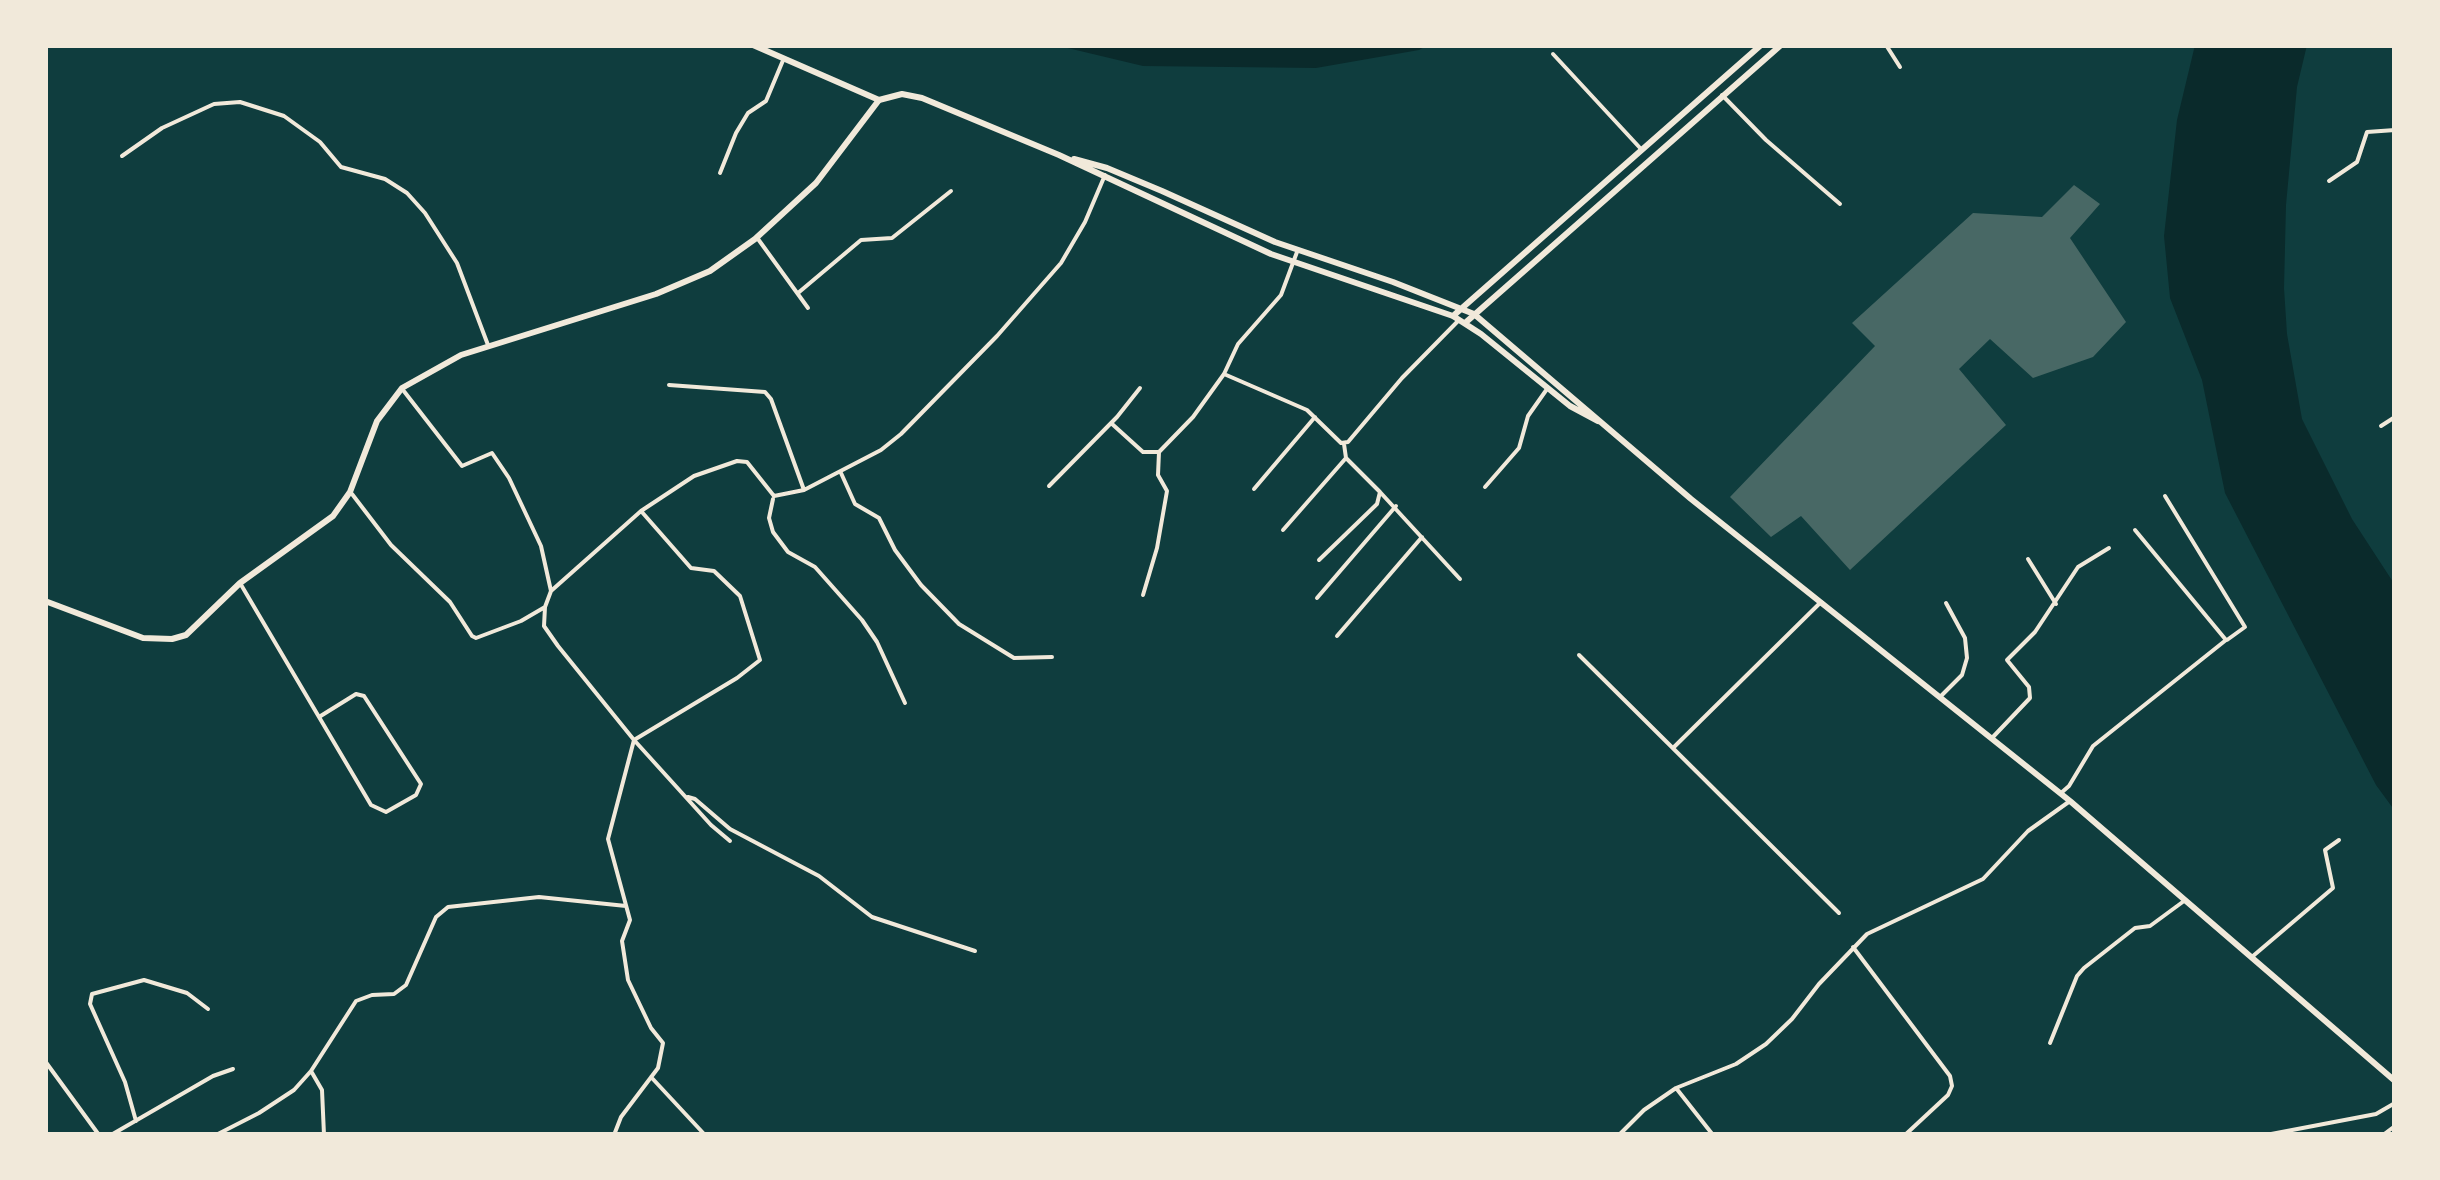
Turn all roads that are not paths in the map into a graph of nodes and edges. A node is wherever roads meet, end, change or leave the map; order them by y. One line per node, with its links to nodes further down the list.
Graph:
1 (753, 45): 6 (main road)
2 (1761, 45): 11 (main road)
3 (1782, 45): 8 (main road)
4 (1886, 45): 7 (street)
5 (1552, 54): 11 (street)
6 (784, 58): 9 (main road); 16 (street)
7 (1900, 68)
8 (1722, 95): 14 (main road); 20 (street)
9 (879, 100): 12 (main road); 21 (main road)
10 (2395, 130): 18 (street)
11 (1641, 149): 14 (main road); 25 (main road)
12 (1059, 155): 15 (main road); 17 (main road)
13 (122, 156): 29 (street)
14 (1649, 158): 27 (main road)
15 (1108, 168): 17 (street); 22 (main road)
16 (720, 173)
17 (1104, 178): 23 (main road); 43 (street)
18 (2329, 181)
19 (951, 192): 24 (street)
20 (1840, 204)
21 (757, 237): 24 (street); 29 (main road)
22 (1298, 250): 23 (street); 25 (main road)
23 (1294, 262): 28 (main road); 30 (street)
24 (798, 293): 26 (street)
25 (1463, 307): 27 (main road); 28 (main road)
26 (808, 308)
27 (1474, 314): 28 (main road); 37 (main road)
28 (1459, 320): 34 (main road); 40 (street)
29 (488, 345): 32 (main road)
30 (1224, 374): 35 (street); 41 (street)
31 (669, 385): 47 (street)
32 (402, 388): 48 (main road); 62 (street)
33 (1140, 388): 38 (street)
34 (1547, 389): 37 (main road); 45 (street)
35 (1315, 417): 40 (street); 46 (street)
36 (2395, 417): 39 (street)
37 (1598, 421): 66 (main road)
38 (1110, 424): 41 (street); 44 (street)
39 (2381, 426)
40 (1344, 442): 42 (street)
41 (1159, 452): 63 (street)
42 (1346, 458): 49 (street); 54 (street)
43 (841, 473): 47 (street); 73 (street)
44 (1049, 486)
45 (1485, 486)
46 (1254, 488)
47 (804, 490): 50 (street)
48 (350, 492): 61 (main road); 69 (street)
49 (1380, 492): 52 (street); 59 (street)
50 (774, 496): 53 (street); 75 (street)
51 (2166, 496): 71 (street)
52 (1396, 506): 56 (street); 64 (street)
53 (641, 511): 62 (street); 78 (street)
54 (1282, 530)
55 (2135, 530): 71 (street)
56 (1422, 537): 60 (street); 70 (street)
57 (2109, 548): 68 (street)
58 (2028, 559): 68 (street)
59 (1319, 560)
60 (1460, 579)
61 (240, 583): 65 (main road); 76 (street)
62 (551, 591): 69 (street)
63 (1143, 595)
64 (1317, 598)
65 (45, 601)
66 (1821, 602): 74 (main road); 79 (street)
67 (1946, 602): 74 (street)
68 (2056, 604): 77 (street)
69 (545, 608): 78 (street)
70 (1337, 636)
71 (2224, 642): 80 (street)
72 (1579, 655): 79 (street)
73 (1052, 657)
74 (1940, 698): 77 (main road)
75 (904, 703)
76 (320, 717): 76 (street)
77 (1992, 738): 80 (main road)
78 (634, 740): 81 (street); 86 (street)
79 (1673, 748): 87 (street)
80 (2060, 794): 82 (main road)
81 (686, 796): 84 (street); 89 (street)
82 (2070, 802): 85 (main road); 88 (street)
83 (2339, 840): 90 (street)
84 (730, 841)
85 (2186, 900): 90 (main road); 92 (street)
86 (626, 906): 95 (street); 96 (street)
87 (1839, 913)
88 (1853, 947): 98 (street); 110 (street)
89 (975, 952)
90 (2253, 956): 97 (main road)
91 (208, 1010): 100 (street)
92 (2050, 1043)
93 (45, 1060): 102 (street)
94 (233, 1070): 100 (street)
95 (311, 1071): 104 (street); 105 (street)
96 (651, 1077): 106 (street); 107 (street)
97 (2395, 1081)
98 (1676, 1088): 108 (street); 109 (street)
99 (2395, 1104): 111 (street)
100 (136, 1121): 103 (street)
101 (2395, 1126): 112 (street)
102 (99, 1135)
103 (110, 1135)
104 (216, 1135)
105 (324, 1135)
106 (614, 1135)
107 (705, 1135)
108 (1619, 1135)
109 (1713, 1135)
110 (1906, 1135)
111 (2266, 1135)
112 (2383, 1135)

